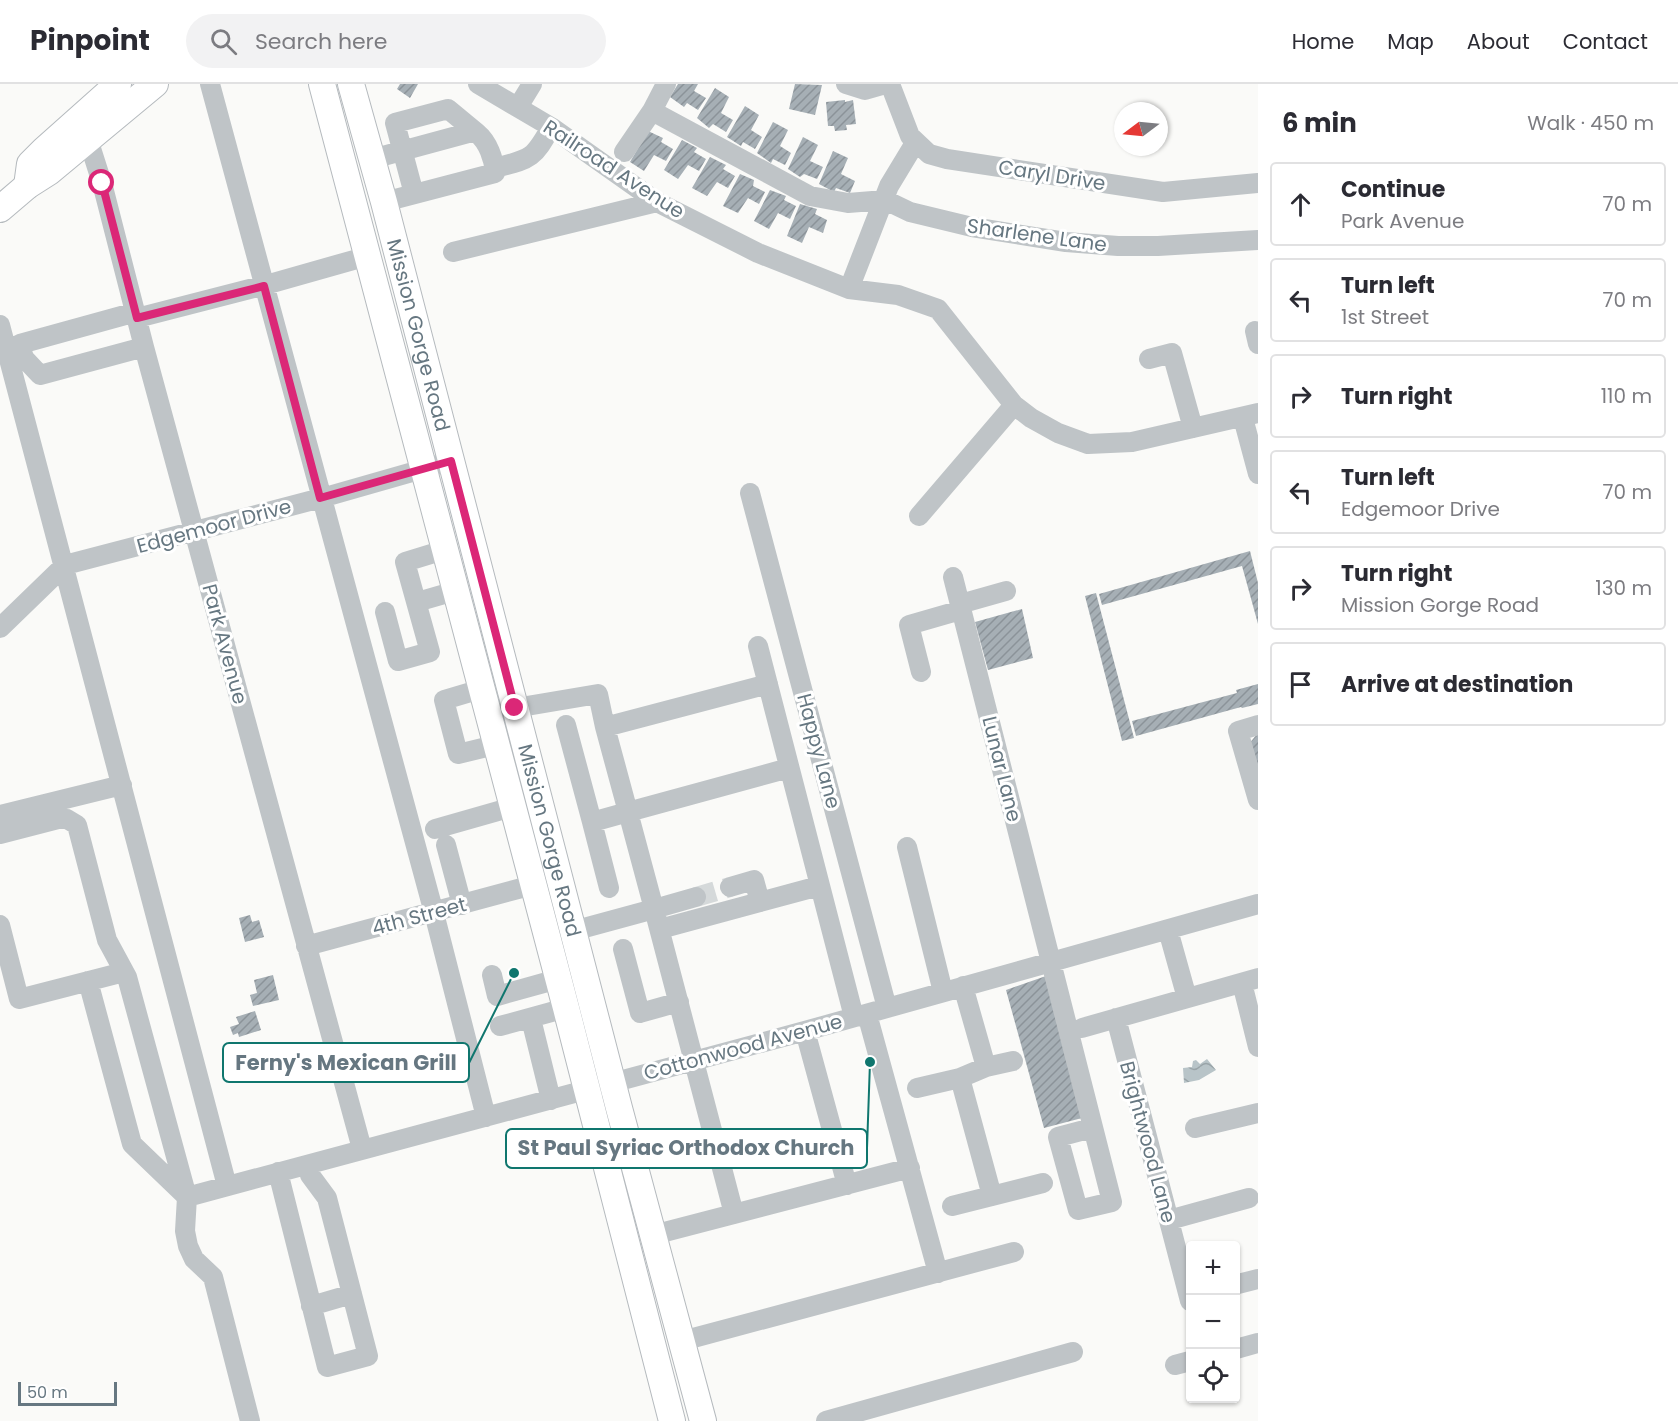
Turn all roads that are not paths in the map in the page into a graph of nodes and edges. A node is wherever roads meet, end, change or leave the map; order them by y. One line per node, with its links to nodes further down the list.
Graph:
1 (155, 84): 15 (main road)
2 (210, 84): 31 (street)
3 (322, 84): 30 (main road, Mission Gorge Road)
4 (351, 84): 19 (main road, Mission Gorge Road)
5 (478, 84): 11 (street, Railroad Avenue)
6 (532, 84): 11 (street)
7 (666, 84): 12 (street)
8 (846, 84): 9 (street)
9 (888, 84): 16 (street)
10 (113, 86): 22 (main road)
11 (518, 107): 13 (street, Railroad Avenue)
12 (652, 111): 18 (street); 24 (street)
13 (551, 127): 20 (street); 25 (street, Railroad Avenue)
14 (477, 134): 17 (street); 17 (street); 20 (street)
15 (88, 139): 22 (main road); 33 (street, Park Avenue)
16 (915, 143): 21 (street, Caryl Drive); 24 (street)
17 (403, 151): 19 (street); 23 (street)
18 (624, 152)
19 (372, 159): 26 (main road, Mission Gorge Road)
20 (495, 168): 23 (street)
21 (1258, 183)
22 (27, 186): 27 (main road)
23 (414, 194): 26 (street)
24 (885, 200): 28 (street, Sharlene Lane); 32 (street)
25 (657, 201): 29 (street); 32 (street, Railroad Avenue)
26 (384, 202): 40 (main road, Mission Gorge Road)
27 (0, 209)
28 (1258, 240)
29 (453, 252)
30 (368, 256): 31 (street); 41 (main road, Mission Gorge Road)
31 (264, 286): 33 (street); 44 (street)
32 (849, 289): 37 (street, Railroad Avenue)
33 (136, 315): 35 (street, Park Avenue); 35 (street)
34 (0, 325): 48 (street)
35 (144, 347): 46 (street, Park Avenue)
36 (1149, 359): 39 (street)
37 (1014, 405): 39 (street, Railroad Avenue); 45 (street)
38 (1250, 415): 39 (street, Railroad Avenue); 42 (street)
39 (1194, 428)
40 (451, 461): 41 (street, Edgemoor Drive); 60 (main road, Mission Gorge Road)
41 (422, 469): 44 (street, Edgemoor Drive); 47 (main road, Mission Gorge Road)
42 (1258, 474)
43 (750, 493): 103 (street, Happy Lane)
44 (320, 498): 46 (street, Edgemoor Drive); 85 (street)
45 (920, 516)
46 (195, 531): 48 (street, Edgemoor Drive); 90 (street, Park Avenue)
47 (444, 550): 50 (main road, Mission Gorge Road); 52 (street)
48 (65, 565): 55 (street, Edgemoor Drive); 66 (street)
49 (953, 577): 53 (street, Lunar Lane)
50 (455, 591): 52 (street); 59 (main road, Mission Gorge Road)
51 (1006, 591): 53 (street)
52 (417, 602): 54 (street)
53 (961, 607): 57 (street); 92 (street, Lunar Lane)
54 (385, 612)
55 (0, 628)
56 (758, 646): 58 (street)
57 (921, 672)
58 (768, 684): 63 (street); 65 (street)
59 (481, 689): 64 (main road, Mission Gorge Road); 64 (street)
60 (515, 708): 63 (street); 89 (main road, Mission Gorge Road)
61 (567, 725): 71 (street)
62 (1258, 725): 67 (street)
63 (605, 726): 69 (street)
64 (495, 745): 68 (main road, Mission Gorge Road)
65 (789, 768): 69 (street); 78 (street)
66 (122, 785): 70 (street); 129 (street)
67 (1258, 800)
68 (512, 807): 72 (street); 76 (main road, Mission Gorge Road)
69 (628, 812): 71 (street); 84 (street)
70 (0, 815)
71 (592, 822): 79 (street)
72 (435, 829)
73 (0, 834): 93 (street)
74 (446, 846): 83 (street)
75 (907, 847): 99 (street)
76 (533, 885): 83 (street, 4th Street); 95 (main road, Mission Gorge Road)
77 (730, 886): 81 (street)
78 (819, 886): 81 (street); 104 (street)
79 (609, 888)
80 (696, 897): 84 (street)
81 (760, 902): 87 (street)
82 (1258, 904): 88 (street, Cottonwood Avenue)
83 (462, 905): 85 (street, 4th Street)
84 (654, 909): 87 (street); 89 (street)
85 (434, 913): 90 (street, 4th Street); 120 (street)
86 (0, 925): 96 (street)
87 (660, 929): 101 (street)
88 (1168, 930): 92 (street, Cottonwood Avenue); 100 (street)
89 (573, 931): 115 (main road, Mission Gorge Road)
90 (306, 946): 123 (street, Park Avenue)
91 (623, 949): 101 (street)
92 (1051, 962): 98 (street, Cottonwood Avenue); 121 (street, Lunar Lane)
93 (124, 972): 96 (street); 131 (street)
94 (492, 975): 95 (street)
95 (558, 979): 102 (main road, Mission Gorge Road)
96 (88, 981): 131 (street)
97 (1250, 981): 100 (street); 110 (street)
98 (963, 986): 99 (street, Cottonwood Avenue); 113 (street)
99 (943, 992): 103 (street, Cottonwood Avenue)
100 (1187, 998): 105 (street)
101 (679, 1002): 111 (street)
102 (566, 1008): 106 (street); 117 (main road, Mission Gorge Road)
103 (887, 1008): 104 (street, Cottonwood Avenue)
104 (860, 1015): 109 (street, Cottonwood Avenue); 125 (street)
105 (1116, 1018): 108 (street); 135 (street, Brightwood Lane)
106 (531, 1019): 107 (street); 118 (street)
107 (500, 1026)
108 (1082, 1028)
109 (805, 1031): 111 (street, Cottonwood Avenue); 128 (street)
110 (1258, 1047)
111 (693, 1061): 115 (street, Cottonwood Avenue); 134 (street)
112 (1013, 1061): 113 (street)
113 (986, 1067): 114 (street)
114 (960, 1078): 116 (street); 130 (street)
115 (613, 1083): 117 (street, Cottonwood Avenue); 136 (main road, Mission Gorge Road)
116 (917, 1088)
117 (587, 1090): 118 (street, Cottonwood Avenue); 149 (main road, Mission Gorge Road)
118 (551, 1100): 120 (street, Cottonwood Avenue)
119 (1258, 1113): 122 (street)
120 (486, 1117): 123 (street, Cottonwood Avenue)
121 (1092, 1128)
122 (1195, 1128)
123 (362, 1149): 124 (street, Cottonwood Avenue)
124 (308, 1165): 126 (street, Cottonwood Avenue); 141 (street)
125 (910, 1168): 128 (street); 138 (street)
126 (278, 1172): 129 (street, Cottonwood Avenue); 143 (street)
127 (1043, 1183): 130 (street)
128 (847, 1185): 134 (street)
129 (227, 1186): 131 (street, Cottonwood Avenue)
130 (992, 1196): 133 (street)
131 (187, 1197): 148 (street)
132 (1249, 1198): 135 (street)
133 (952, 1206)
134 (734, 1214): 136 (street)
135 (1169, 1220): 142 (street, Brightwood Lane)
136 (653, 1235): 144 (main road, Mission Gorge Road)
137 (1014, 1252): 138 (street)
138 (938, 1273): 144 (street)
139 (1258, 1279): 140 (street)
140 (1240, 1284)
141 (352, 1294): 143 (street); 143 (street)
142 (1189, 1295)
143 (311, 1306)
144 (682, 1341): 150 (main road, Mission Gorge Road)
145 (1258, 1343): 146 (street)
146 (1240, 1348)
147 (1074, 1352): 151 (street)
148 (250, 1421)
149 (672, 1421)
150 (703, 1421)
151 (826, 1421)

